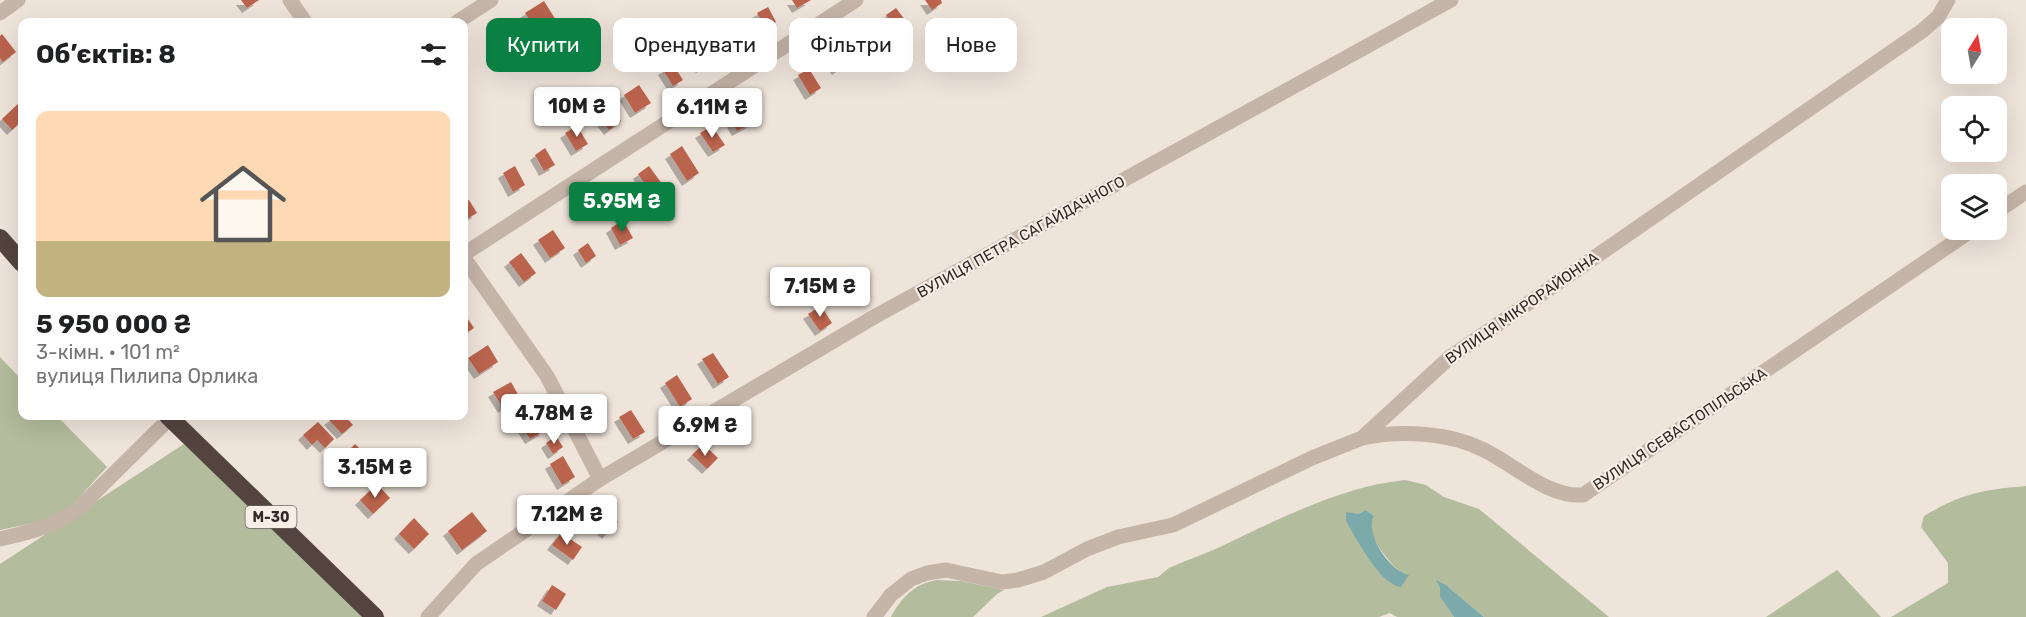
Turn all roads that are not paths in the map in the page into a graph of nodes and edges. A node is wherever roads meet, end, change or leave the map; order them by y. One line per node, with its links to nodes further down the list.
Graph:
1 (18, 0): 7 (street)
2 (290, 0): 8 (street)
3 (491, 0): 9 (street)
4 (856, 0): 14 (street)
5 (1451, 0): 20 (street, ВУЛИЦЯ ПЕТРА САГАЙДАЧНОГО)
6 (1948, 0): 19 (street, ВУЛИЦЯ МІКРОРАЙОННА)
7 (0, 13)
8 (302, 18)
9 (463, 18)
10 (2026, 192): 11 (street)
11 (2007, 205)
12 (0, 238): 15 (highway)
13 (1957, 240): 19 (street, ВУЛИЦЯ СЕВАСТОПІЛЬСЬКА)
14 (468, 253)
15 (18, 258)
16 (468, 262): 20 (street)
17 (166, 420): 21 (street)
18 (172, 420): 22 (highway, М-30)
19 (1362, 438): 24 (street, ВУЛИЦЯ МІКРОРАЙОННА)
20 (600, 479): 23 (street, ВУЛИЦЯ ПЕТРА САГАЙДАЧНОГО)
21 (0, 539)
22 (375, 617)
23 (428, 617)
24 (874, 617)

